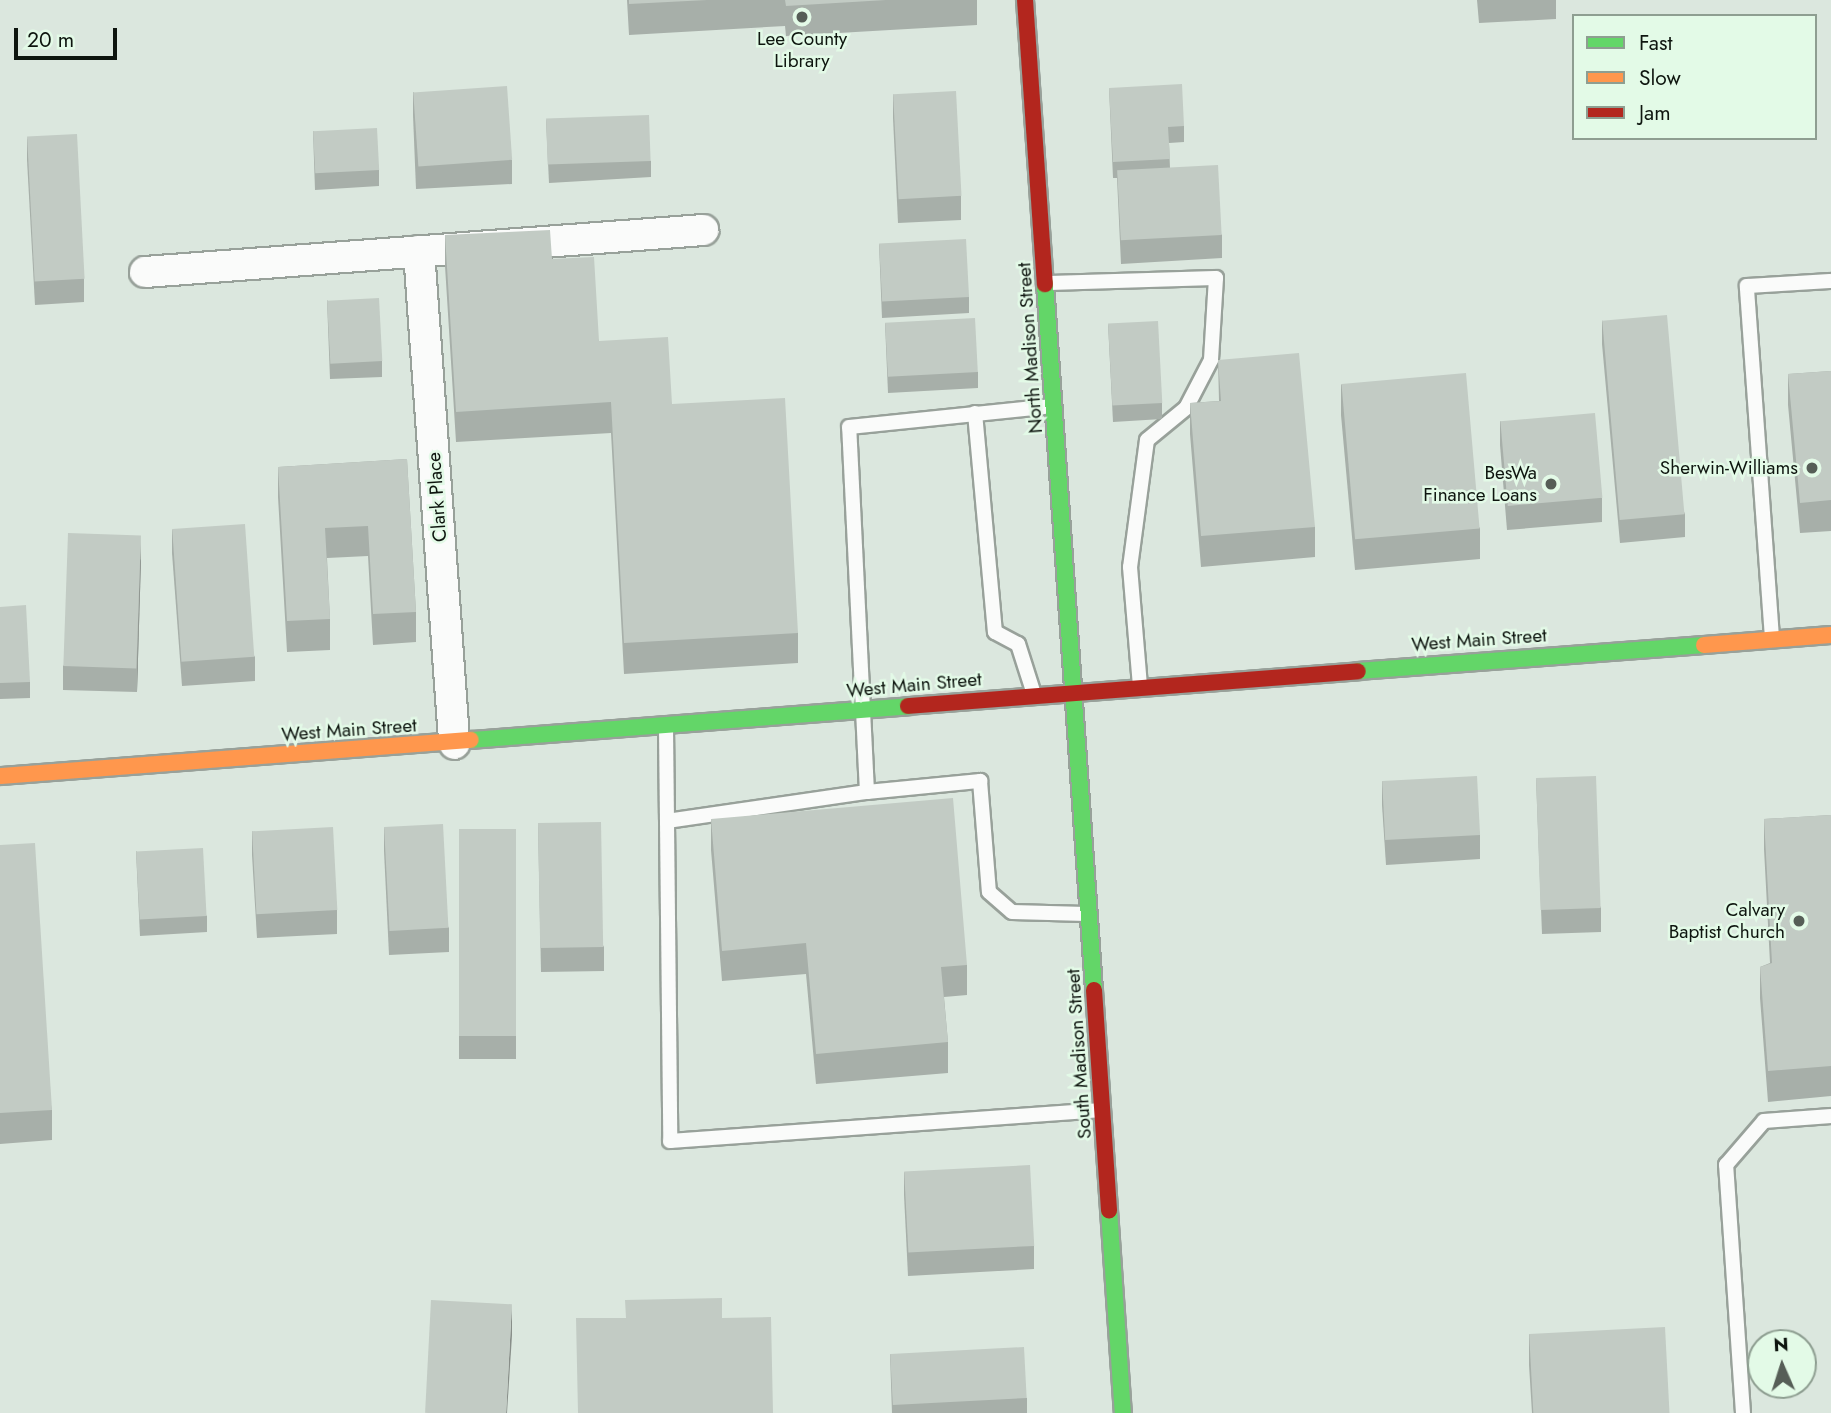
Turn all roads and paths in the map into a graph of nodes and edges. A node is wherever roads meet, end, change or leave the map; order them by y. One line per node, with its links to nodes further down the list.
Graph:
1 (1025, 0): 6 (main road, North Madison Street)
2 (703, 230): 3 (street)
3 (419, 251): 4 (street); 16 (street, Clark Place)
4 (145, 272)
5 (1831, 281): 10 (lane)
6 (1046, 283): 7 (main road, North Madison Street); 11 (lane)
7 (1055, 406): 8 (lane); 12 (main road, North Madison Street)
8 (975, 413): 13 (lane); 14 (lane)
9 (1831, 635): 10 (main road, West Main Street)
10 (1772, 639): 11 (main road, West Main Street)
11 (1140, 687): 12 (main road, West Main Street)
12 (1077, 692): 13 (main road, West Main Street); 20 (main road, South Madison Street)
13 (1035, 696): 14 (main road, West Main Street)
14 (863, 710): 15 (main road, West Main Street); 18 (lane)
15 (666, 727): 16 (main road, West Main Street); 19 (lane)
16 (454, 744): 17 (main road, West Main Street)
17 (0, 776)
18 (867, 792): 19 (lane); 20 (lane)
19 (667, 821): 21 (lane)
20 (1091, 914): 21 (main road, South Madison Street)
21 (1104, 1110): 23 (main road, South Madison Street)
22 (1831, 1116): 24 (lane)
23 (1124, 1413)
24 (1743, 1413)

